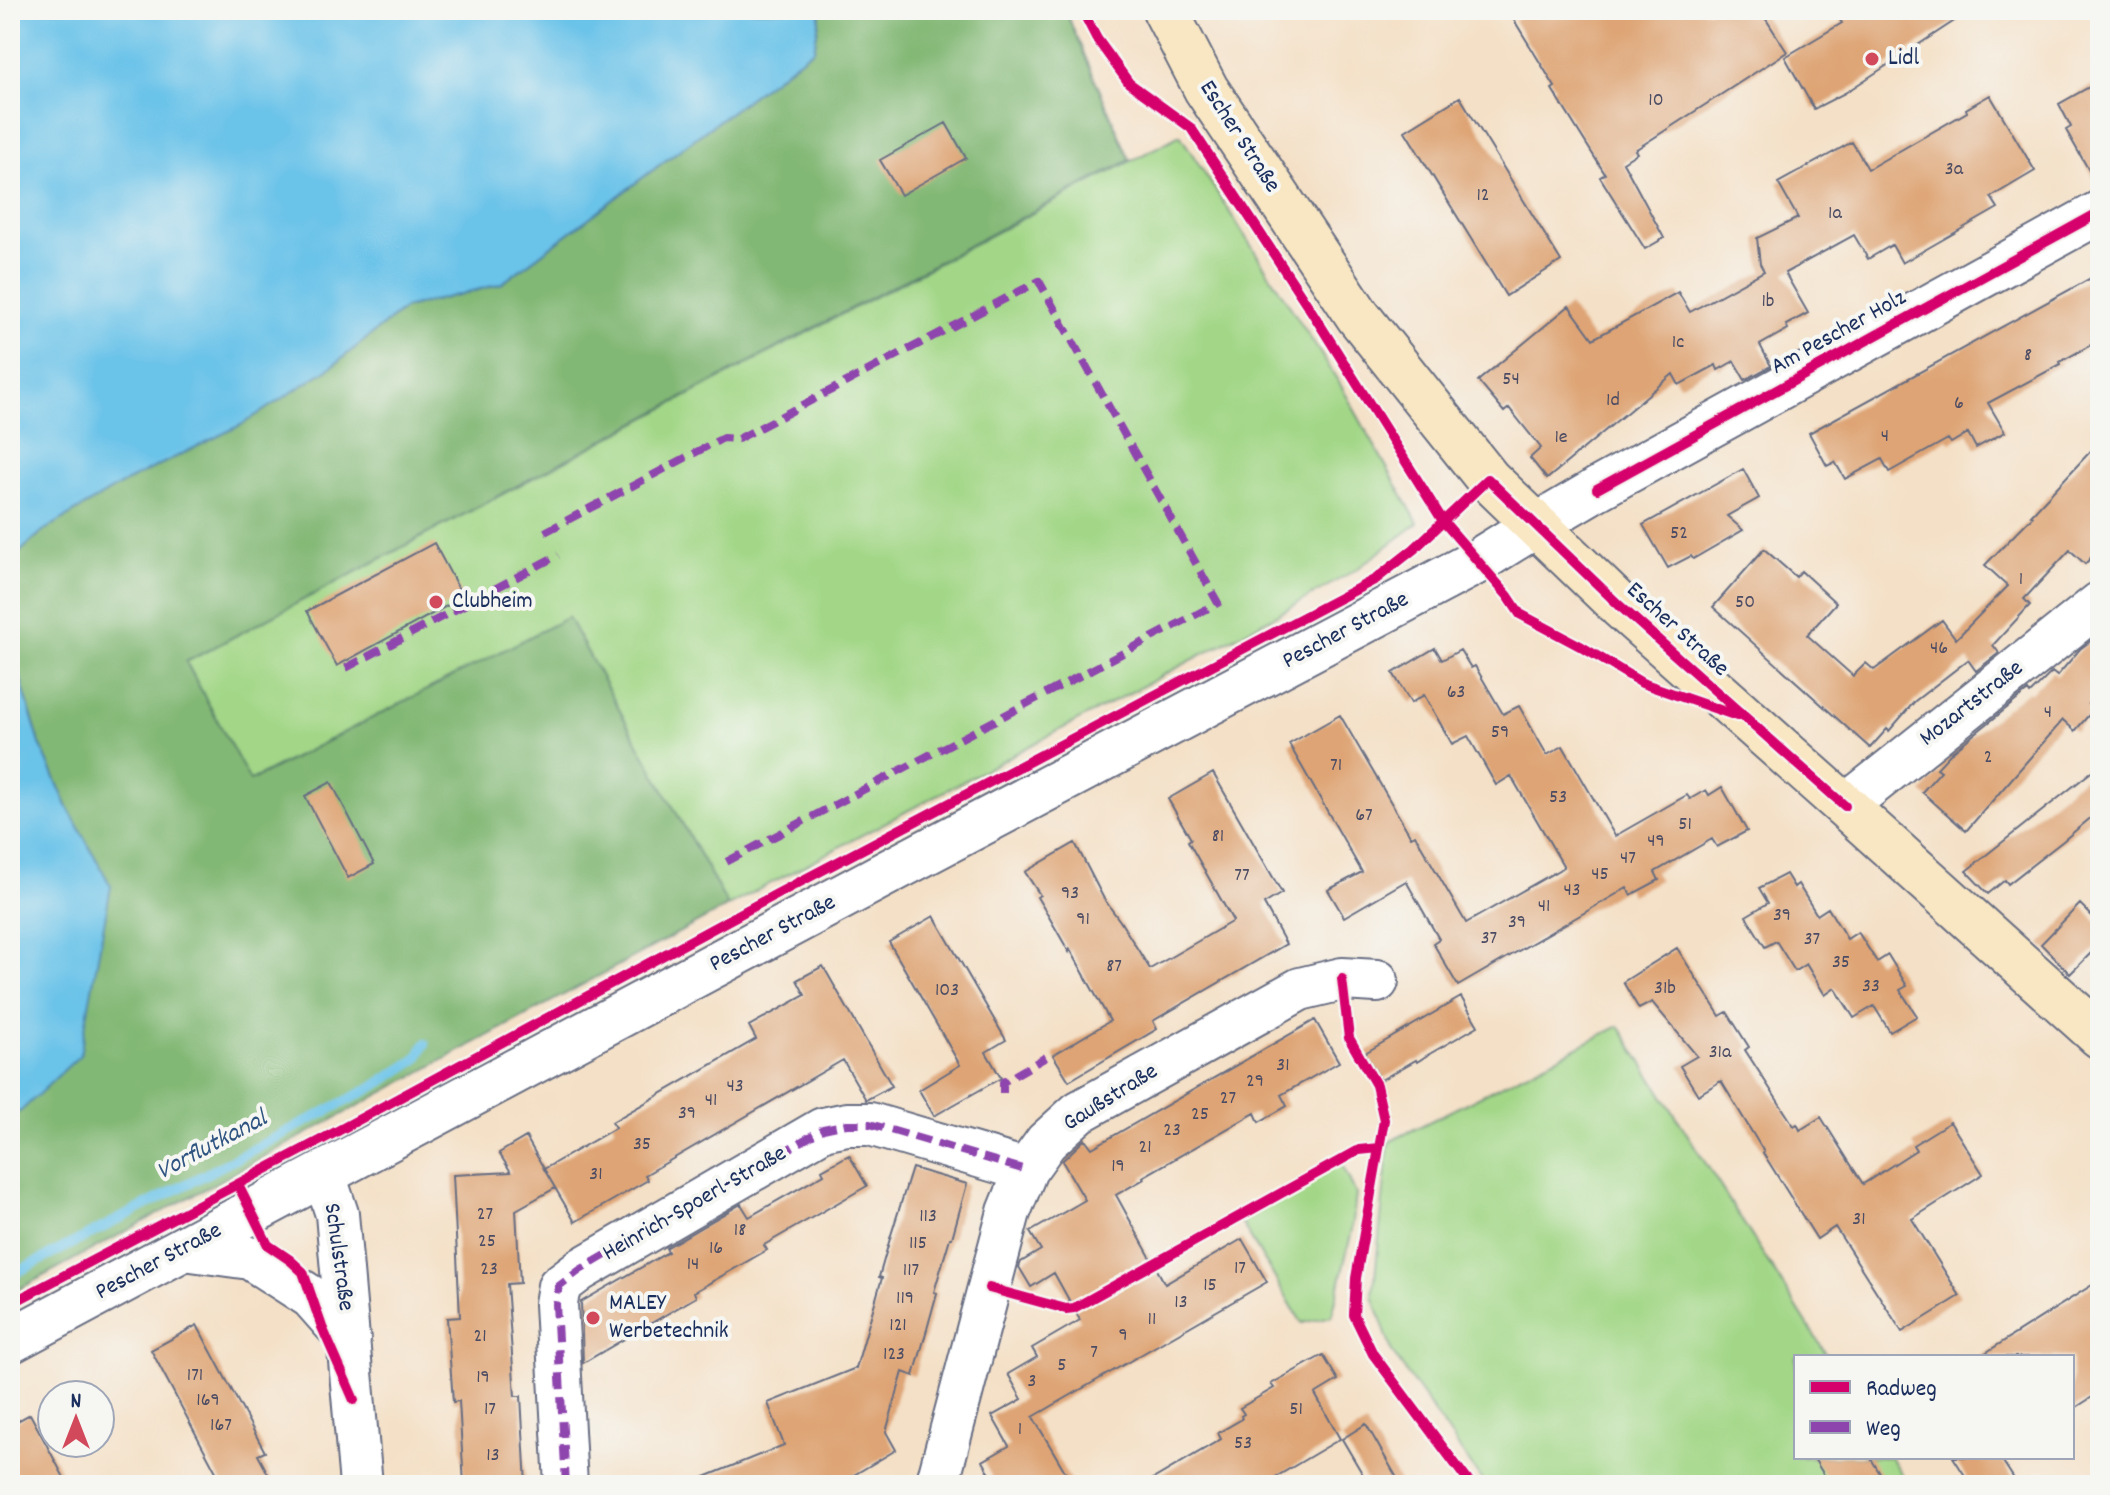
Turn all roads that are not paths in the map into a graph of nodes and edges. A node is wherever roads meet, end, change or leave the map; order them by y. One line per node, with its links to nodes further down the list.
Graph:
1 (1165, 10): 3 (main road, Escher Straße)
2 (2100, 212): 3 (street, Am Pescher Holz)
3 (1536, 525): 5 (main road, Escher Straße); 9 (street, Pescher Straße)
4 (2100, 603): 5 (street, Mozartstraße)
5 (1845, 806): 7 (main road, Escher Straße)
6 (1377, 981): 8 (street, Gaußstraße)
7 (2100, 1036)
8 (1026, 1170): 14 (street, Heinrich-Spoerl-Straße); 15 (street, Gaußstraße)
9 (321, 1176): 10 (street, Pescher Straße); 11 (street, Schulstraße)
10 (184, 1249): 11 (street, Schulstraße); 12 (street, Pescher Straße)
11 (349, 1340): 13 (street, Schulstraße)
12 (10, 1341)
13 (361, 1485)
14 (566, 1485)
15 (937, 1485)

